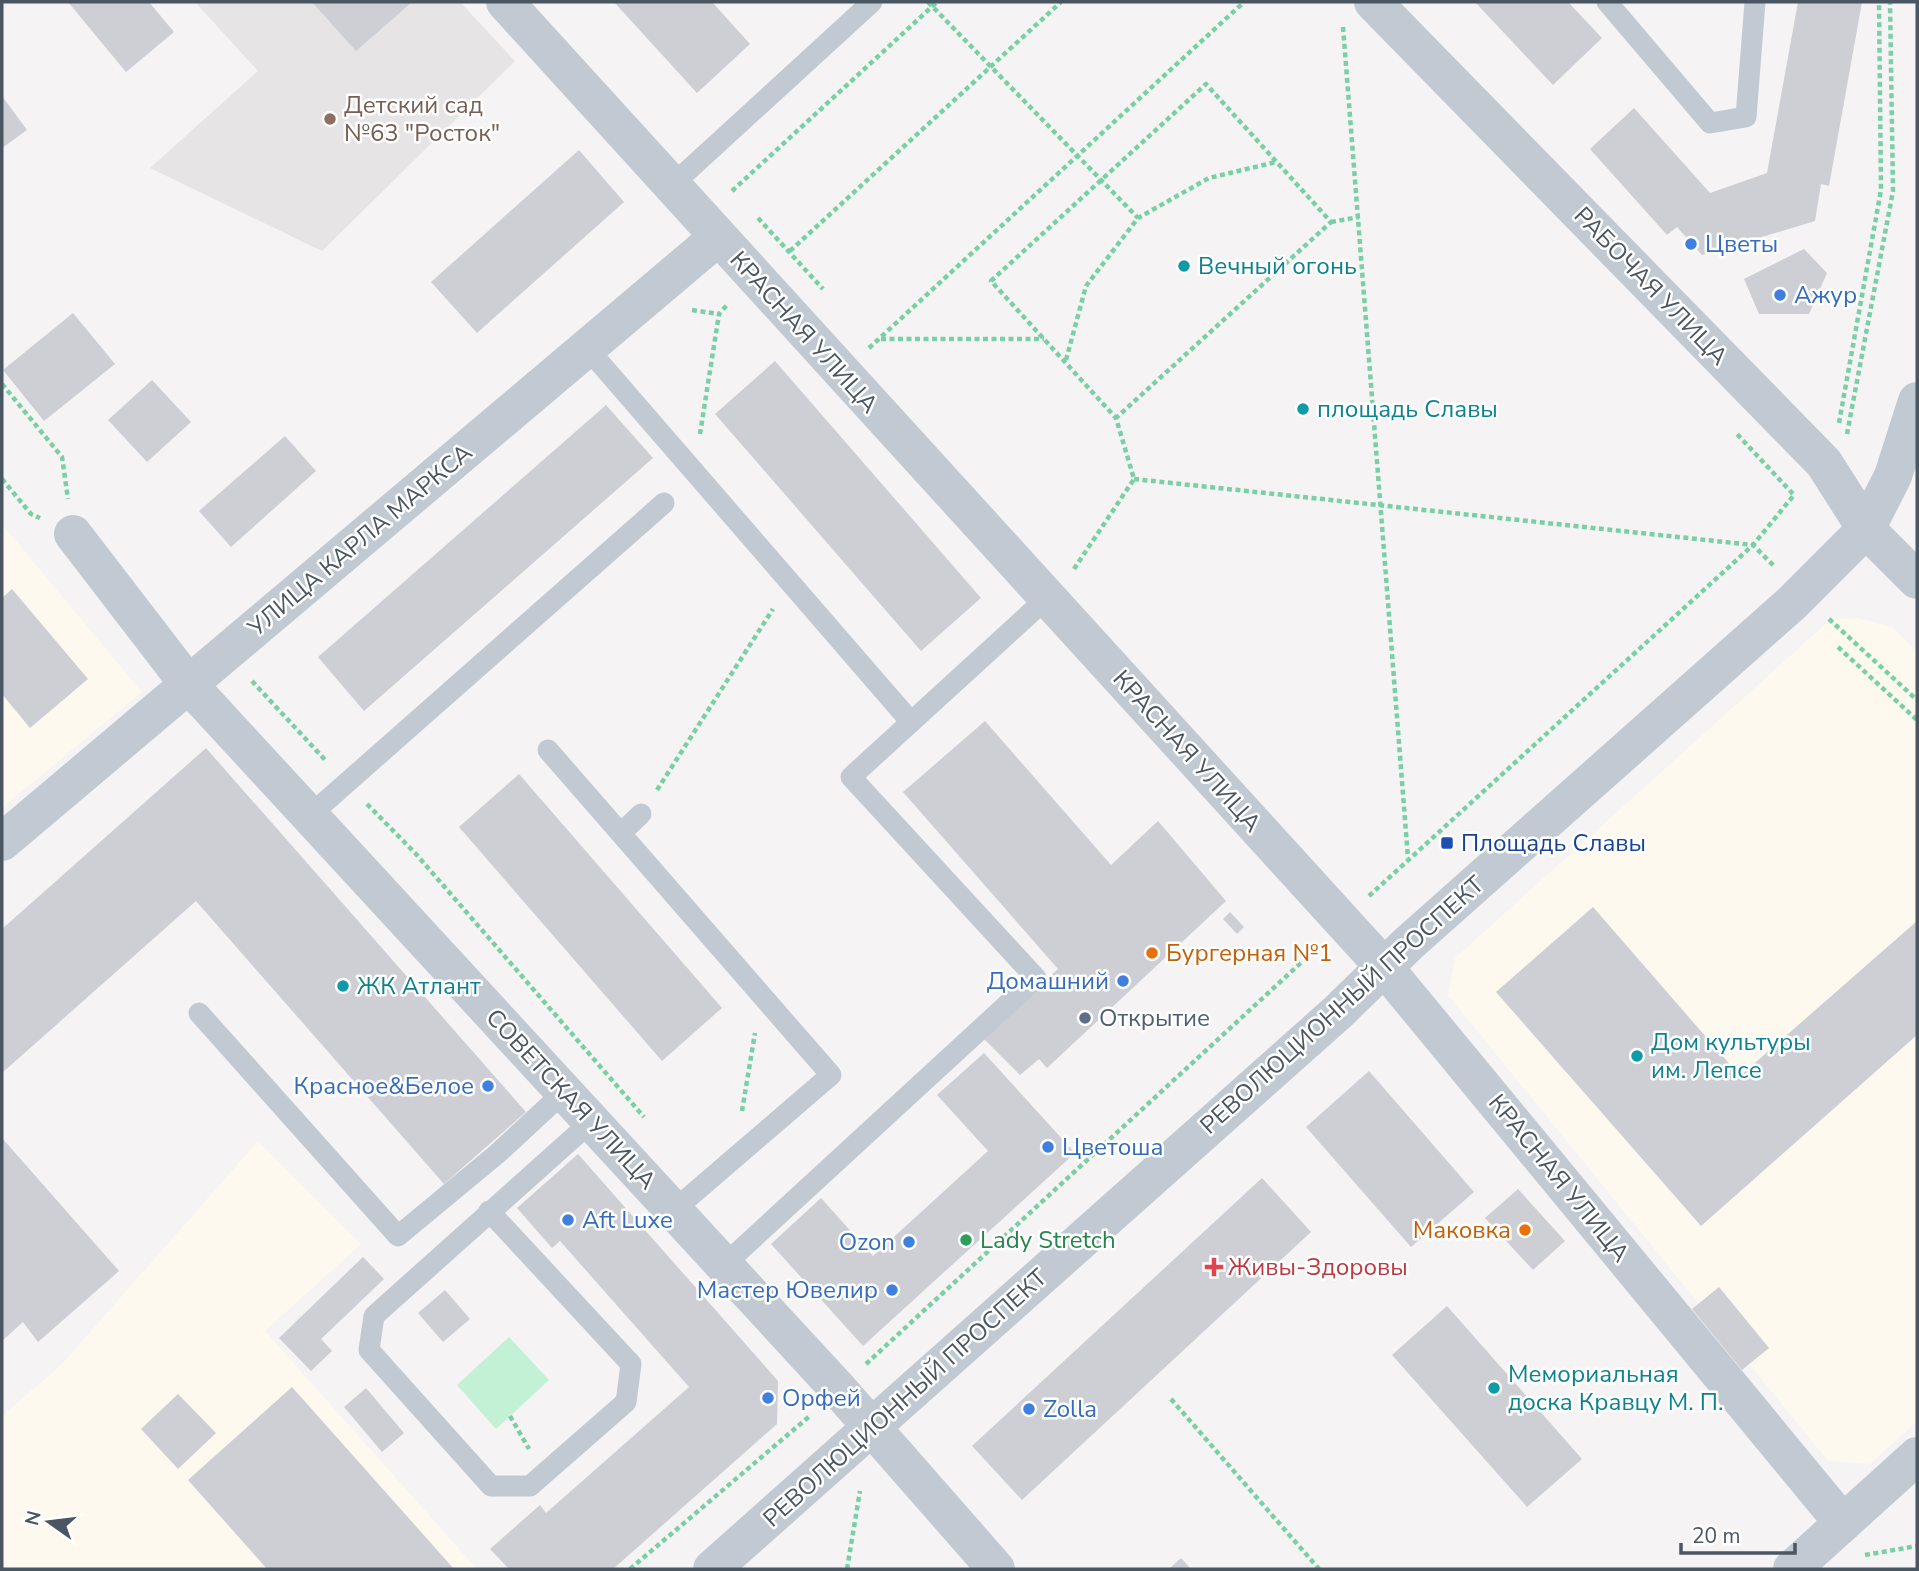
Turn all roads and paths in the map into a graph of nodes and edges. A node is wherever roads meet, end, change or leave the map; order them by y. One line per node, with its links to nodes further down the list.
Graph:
1 (505, 2): 16 (street, КРАСНАЯ УЛИЦА)
2 (872, 2): 16 (lane)
3 (1061, 2): 12 (path)
4 (1244, 2): 13 (path)
5 (1373, 2): 40 (street, РАБОЧАЯ УЛИЦА)
6 (1607, 2): 7 (lane)
7 (1755, 2)
8 (1879, 2): 32 (path)
9 (1890, 2): 33 (path)
10 (932, 3): 12 (path); 17 (path)
11 (1343, 26): 18 (path)
12 (991, 66): 13 (path); 22 (path)
13 (1078, 155): 15 (path); 24 (path)
14 (1276, 162): 15 (path); 19 (path); 20 (path)
15 (1102, 180): 19 (path); 25 (path)
16 (671, 186): 21 (street, КРАСНАЯ УЛИЦА)
17 (732, 191)
18 (1359, 217): 20 (path); 39 (path)
19 (1138, 218): 28 (path)
20 (1331, 222): 31 (path)
21 (717, 238): 26 (street, УЛИЦА КАРЛА МАРКСА); 45 (street, КРАСНАЯ УЛИЦА)
22 (790, 251)
23 (738, 294): 34 (path)
24 (880, 339): 25 (path); 27 (path)
25 (1045, 339): 28 (path)
26 (587, 348): 34 (lane); 49 (street, УЛИЦА КАРЛА МАРКСА)
27 (863, 354)
28 (1065, 361): 31 (path)
29 (2, 384): 41 (path)
30 (1917, 401): 40 (street, РЕВОЛЮЦИОННЫЙ ПРОСПЕКТ)
31 (1116, 418): 36 (path)
32 (1838, 430)
33 (1847, 438)
34 (694, 474): 44 (lane)
35 (2, 479): 41 (path)
36 (1134, 479): 39 (path); 45 (path)
37 (1794, 495): 42 (path)
38 (664, 503): 56 (lane)
39 (1381, 506): 42 (path); 60 (path)
40 (1866, 529): 43 (street, РАБОЧАЯ УЛИЦА); 63 (street, РЕВОЛЮЦИОННЫЙ ПРОСПЕКТ)
41 (73, 534): 49 (street, СОВЕТСКАЯ УЛИЦА)
42 (1753, 545): 60 (path)
43 (1917, 580)
44 (790, 583): 53 (lane); 55 (path)
45 (1047, 598): 53 (lane); 63 (street, КРАСНАЯ УЛИЦА)
46 (1849, 637): 50 (path)
47 (1838, 647): 52 (path)
48 (254, 683): 51 (path)
49 (188, 685): 56 (street, СОВЕТСКАЯ УЛИЦА); 59 (street, УЛИЦА КАРЛА МАРКСА)
50 (1917, 700)
51 (284, 716)
52 (1917, 720)
53 (911, 722): 72 (lane)
54 (548, 750): 58 (lane)
55 (641, 814): 58 (lane)
56 (309, 817): 66 (street, СОВЕТСКАЯ УЛИЦА)
57 (380, 817): 68 (path)
58 (621, 833): 64 (lane)
59 (2, 842)
60 (1408, 858): 61 (path)
61 (1367, 897)
62 (1322, 943): 74 (path)
63 (1385, 968): 76 (street, РЕВОЛЮЦИОННЫЙ ПРОСПЕКТ); 80 (street, КРАСНАЯ УЛИЦА)
64 (762, 996): 69 (path); 69 (lane)
65 (200, 1013): 66 (lane)
66 (564, 1092): 67 (street, СОВЕТСКАЯ УЛИЦА)
67 (592, 1121): 70 (street, СОВЕТСКАЯ УЛИЦА); 71 (lane)
68 (649, 1123)
69 (733, 1160): 70 (lane)
70 (674, 1210): 72 (street, СОВЕТСКАЯ УЛИЦА)
71 (489, 1211): 71 (lane)
72 (724, 1265): 74 (street, СОВЕТСКАЯ УЛИЦА)
73 (857, 1355): 74 (path)
74 (853, 1378): 76 (path); 77 (street, СОВЕТСКАЯ УЛИЦА); 83 (path)
75 (1171, 1399): 87 (path)
76 (901, 1401): 77 (street, РЕВОЛЮЦИОННЫЙ ПРОСПЕКТ)
77 (872, 1427): 84 (street, РЕВОЛЮЦИОННЫЙ ПРОСПЕКТ); 86 (street, СОВЕТСКАЯ УЛИЦА)
78 (1917, 1456): 80 (street)
79 (860, 1488): 85 (path)
80 (1843, 1523): 88 (street)
81 (1917, 1546): 82 (path)
82 (1861, 1556)
83 (630, 1569)
84 (712, 1569)
85 (847, 1569)
86 (996, 1569)
87 (1319, 1569)
88 (1793, 1569)

